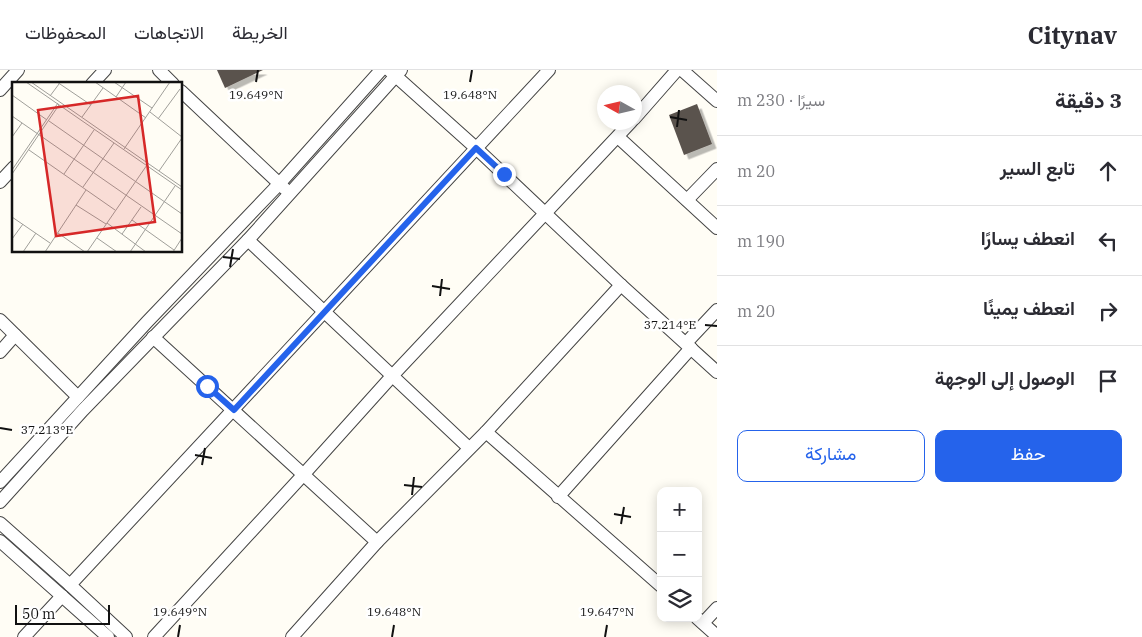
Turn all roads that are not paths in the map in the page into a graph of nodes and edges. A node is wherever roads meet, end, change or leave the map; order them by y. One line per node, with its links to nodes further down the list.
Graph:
1 (18, 70): 11 (street)
2 (105, 70): 9 (street)
3 (159, 70): 10 (street)
4 (381, 70): 21 (street)
5 (549, 70): 17 (street)
6 (678, 70): 14 (street)
7 (682, 70): 13 (street)
8 (395, 72): 17 (street); 22 (street)
9 (94, 82)
10 (171, 82)
11 (0, 90)
12 (182, 92): 21 (street)
13 (717, 101)
14 (642, 110)
15 (624, 130): 16 (street)
16 (618, 138): 23 (street); 24 (street)
17 (476, 148): 24 (street); 29 (street)
18 (12, 169): 20 (street)
19 (717, 169): 23 (street)
20 (0, 182)
21 (280, 183): 22 (street); 37 (street)
22 (290, 194): 26 (street)
23 (688, 200): 25 (street)
24 (545, 214): 27 (street); 36 (street)
25 (717, 228)
26 (248, 240): 29 (street); 32 (street)
27 (621, 285): 33 (street); 39 (street)
28 (717, 310): 33 (street)
29 (324, 312): 36 (street); 38 (street)
30 (0, 320): 31 (street)
31 (15, 335): 34 (street); 37 (street)
32 (154, 337): 38 (street); 44 (street)
33 (688, 345): 35 (street); 43 (street)
34 (0, 352)
35 (717, 372)
36 (393, 375): 40 (street); 41 (street)
37 (78, 397): 42 (street)
38 (234, 410): 41 (street); 49 (street)
39 (486, 432): 40 (street); 43 (street)
40 (469, 448): 47 (street)
41 (304, 474): 47 (street); 58 (street)
42 (0, 482)
43 (558, 497): 48 (street)
44 (0, 502)
45 (0, 524): 49 (street)
46 (0, 541): 50 (street)
47 (377, 542): 59 (street)
48 (657, 583)
49 (70, 584): 57 (street)
50 (62, 596): 55 (street); 56 (street)
51 (717, 608): 52 (street)
52 (702, 619)
53 (701, 622): 54 (street)
54 (717, 636)
55 (24, 637)
56 (108, 637)
57 (126, 637)
58 (154, 637)
59 (292, 637)

